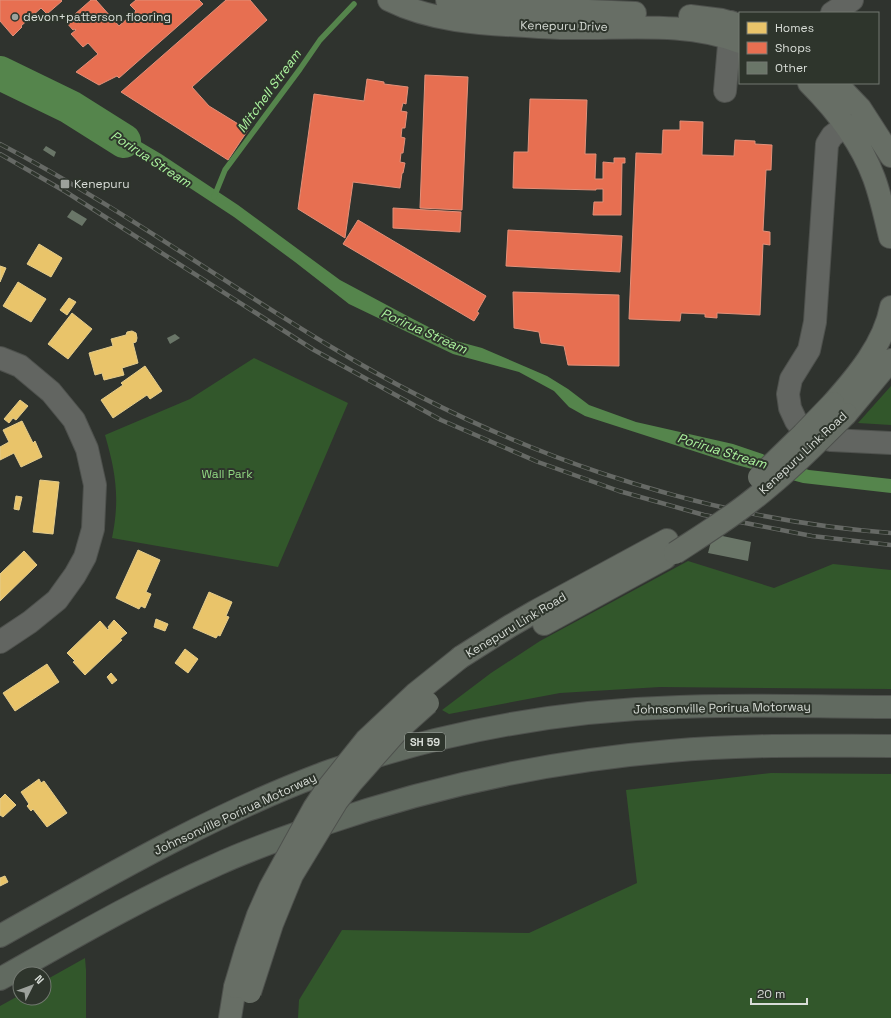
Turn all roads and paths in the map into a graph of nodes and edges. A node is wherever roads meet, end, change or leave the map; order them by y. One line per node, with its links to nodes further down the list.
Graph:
1 (389, 0): 6 (main road, Kenepuru Drive)
2 (447, 0): 6 (main road, Kenepuru Drive)
3 (852, 0): 4 (street); 5 (street)
4 (834, 12)
5 (843, 12)
6 (735, 32): 10 (street)
7 (809, 84): 11 (main road)
8 (821, 84): 11 (main road)
9 (837, 84): 12 (main road)
10 (725, 91)
11 (842, 119): 13 (main road); 18 (street)
12 (891, 156)
13 (891, 240)
14 (891, 307): 17 (main road, Kenepuru Link Road)
15 (0, 358): 19 (street)
16 (891, 360): 17 (main road, Kenepuru Link Road)
17 (839, 408): 24 (main road, Kenepuru Link Road, bridge)
18 (891, 443)
19 (0, 642)
20 (891, 708): 22 (highway, Johnsonville Porirua Motorway / SH 59)
21 (891, 746): 23 (highway)
22 (0, 936)
23 (0, 979)
24 (242, 989): 25 (main road, Kenepuru Link Road); 26 (main road, Kenepuru Link Road)
25 (230, 1018)
26 (245, 1018)

